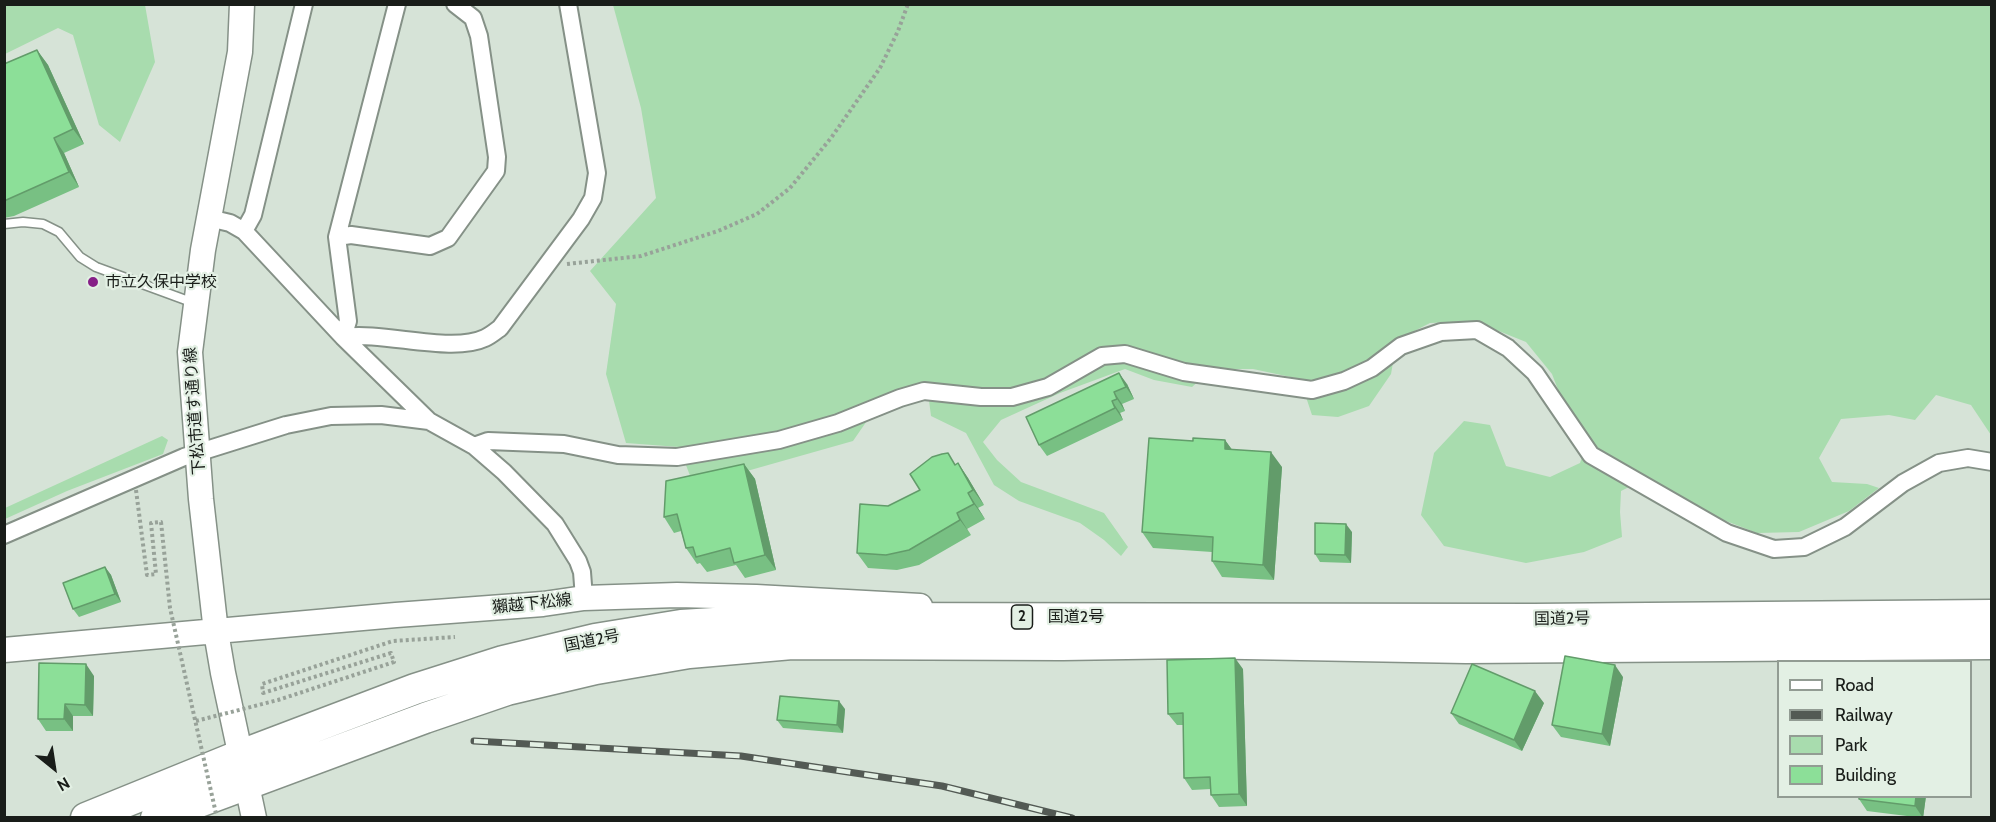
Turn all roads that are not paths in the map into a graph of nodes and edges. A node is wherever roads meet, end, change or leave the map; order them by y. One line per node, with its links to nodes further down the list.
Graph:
1 (242, 4): 6 (main road, 下松市道す通り線)
2 (304, 4): 8 (street)
3 (397, 4): 9 (street)
4 (455, 4): 9 (street)
5 (568, 4): 11 (street)
6 (209, 218): 8 (street); 10 (main road, 下松市道す通り線)
7 (4, 224): 10 (lane)
8 (244, 231): 11 (street)
9 (337, 237): 11 (street)
10 (195, 303): 14 (main road, 下松市道す通り線)
11 (343, 337): 12 (street)
12 (429, 421): 13 (street); 14 (street)
13 (474, 446): 15 (street); 17 (street)
14 (198, 453): 16 (street); 20 (main road, 下松市道す通り線)
15 (1992, 462)
16 (4, 535)
17 (584, 598): 19 (main road, 獺越下松線); 20 (main road, 獺越下松線)
18 (1992, 615): 19 (highway, 国道2号 / 2)
19 (1059, 617): 23 (highway, 国道2号 / 2)
20 (216, 632): 22 (main road, 獺越下松線); 23 (main road, 下松市道す通り線)
21 (1992, 644): 24 (highway, 国道2号 / 2)
22 (4, 650)
23 (241, 755): 24 (main road, 下松市道す通り線); 25 (highway, 国道2号 / 2)
24 (248, 784): 26 (highway, 国道2号 / 2); 27 (main road, 下松市道す通り線)
25 (86, 818)
26 (156, 818)
27 (254, 818)

